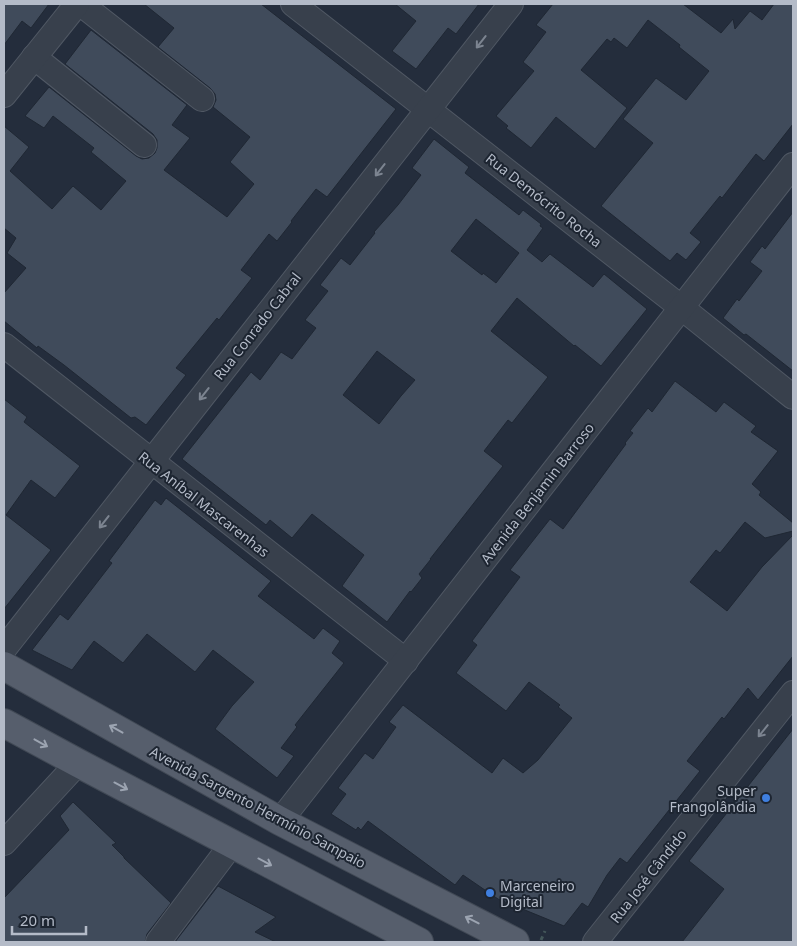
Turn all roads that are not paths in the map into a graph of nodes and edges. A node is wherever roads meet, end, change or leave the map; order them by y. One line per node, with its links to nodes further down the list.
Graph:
1 (77, 4): 5 (street)
2 (81, 4): 7 (street)
3 (293, 4): 8 (street, Rua Demócrito Rocha)
4 (511, 4): 8 (street, Rua Conrado Cabral, one-way to 8)
5 (34, 58): 6 (street); 9 (street)
6 (4, 96)
7 (202, 100)
8 (427, 110): 11 (street, Rua Demócrito Rocha); 14 (street, Rua Conrado Cabral, one-way to 14)
9 (144, 145)
10 (793, 165): 11 (street, Avenida Benjamin Barroso)
11 (682, 308): 13 (street, Rua Demócrito Rocha); 16 (street, Avenida Benjamin Barroso)
12 (4, 345): 14 (street, Rua Aníbal Mascarenhas)
13 (793, 397)
14 (152, 462): 15 (street, Rua Conrado Cabral, one-way to 15); 16 (street, Rua Aníbal Mascarenhas)
15 (4, 649)
16 (406, 662): 21 (street, Avenida Benjamin Barroso)
17 (4, 666): 21 (main road, Avenida Sargento Hermínio Sampaio, one-way to 17)
18 (793, 693): 27 (street, Rua José Cândido, one-way to 27)
19 (4, 723): 20 (main road, one-way to 20)
20 (78, 764): 22 (street); 23 (main road, one-way to 23)
21 (280, 821): 26 (main road, Avenida Sargento Hermínio Sampaio, one-way to 21)
22 (4, 843)
23 (232, 844): 24 (street); 25 (main road, one-way to 25)
24 (158, 942)
25 (419, 942)
26 (515, 942)
27 (595, 942)

